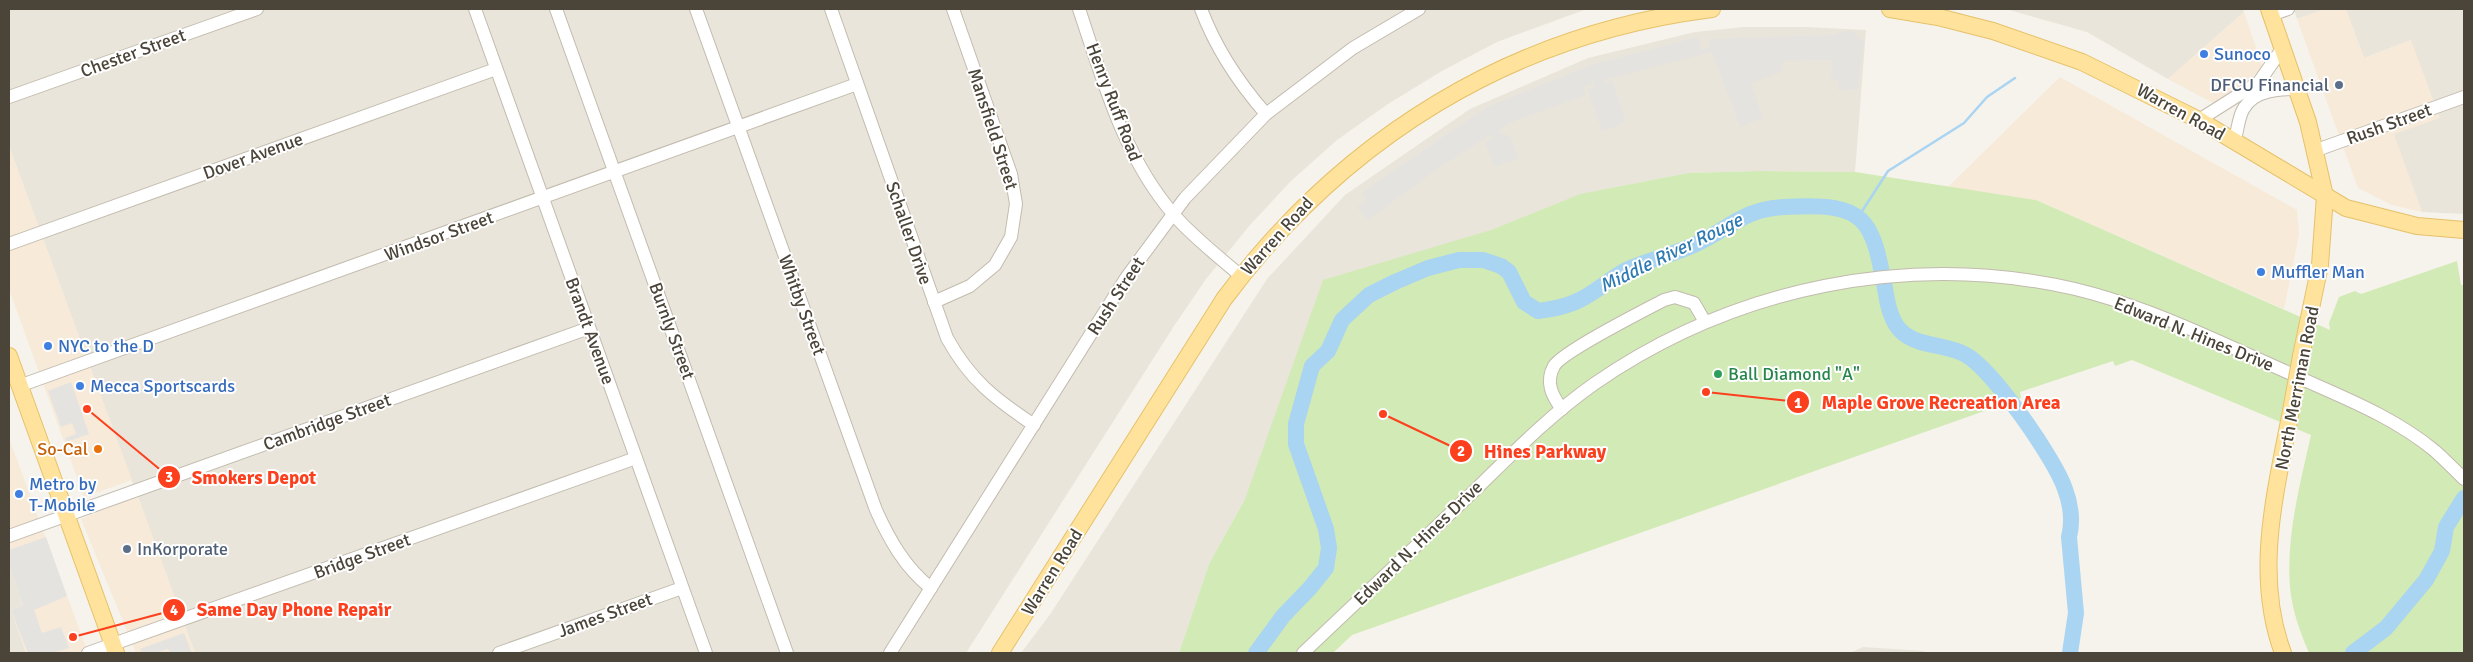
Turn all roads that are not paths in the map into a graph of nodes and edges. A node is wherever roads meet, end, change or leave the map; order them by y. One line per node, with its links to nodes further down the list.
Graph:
1 (257, 9): 19 (street, Chester Street)
2 (475, 9): 16 (street, Brandt Avenue)
3 (556, 9): 26 (street, Burnly Street)
4 (696, 9): 23 (street, Whitby Street)
5 (831, 9): 17 (street, Schaller Drive)
6 (953, 9): 33 (street, Mansfield Street)
7 (1079, 9): 29 (street, Henry Ruff Road)
8 (1201, 9): 21 (street)
9 (1419, 9): 21 (street, Rush Street)
10 (1712, 9): 13 (main road, Warren Road)
11 (1890, 9): 22 (main road, Warren Road)
12 (2288, 9): 14 (street)
13 (1665, 12): 32 (main road, Warren Road)
14 (2270, 12): 15 (main road, North Merriman Road)
15 (2282, 49): 18 (main road, North Merriman Road); 22 (street)
16 (496, 69): 28 (street, Brandt Avenue); 31 (street, Dover Avenue)
17 (857, 84): 23 (street, Windsor Street); 33 (street, Schaller Drive)
18 (2297, 89): 24 (street); 25 (main road, North Merriman Road)
19 (9, 97)
20 (2464, 97): 25 (street, Rush Street)
21 (1266, 114): 29 (street, Rush Street)
22 (2199, 120): 24 (main road, Warren Road)
23 (738, 127): 26 (street, Windsor Street); 45 (street, Whitby Street)
24 (2234, 142): 27 (main road, Warren Road)
25 (2314, 151): 27 (main road, North Merriman Road)
26 (615, 172): 28 (street, Windsor Street); 50 (street, Burnly Street)
27 (2324, 196): 30 (main road, Warren Road); 54 (main road, North Merriman Road, bridge)
28 (543, 198): 35 (street, Brandt Avenue); 37 (street, Windsor Street)
29 (1172, 214): 32 (street, Henry Ruff Road); 39 (street, Rush Street)
30 (2464, 230)
31 (9, 244)
32 (1241, 276): 52 (main road, Warren Road)
33 (934, 302): 39 (street, Schaller Drive)
34 (1706, 322): 38 (street, Edward N. Hines Drive); 38 (street); 41 (street, Edward N. Hines Drive)
35 (589, 328): 40 (street, Brandt Avenue); 42 (street, Cambridge Street)
36 (9, 356): 37 (main road)
37 (20, 386): 42 (main road)
38 (1562, 409): 53 (street, Edward N. Hines Drive)
39 (1034, 425): 45 (street, Rush Street)
40 (636, 458): 44 (street, Brandt Avenue); 46 (street, Bridge Street)
41 (2464, 479)
42 (66, 515): 43 (street, Cambridge Street); 46 (main road)
43 (9, 536)
44 (682, 588): 48 (street, James Street); 49 (street, Brandt Avenue)
45 (931, 588): 51 (street, Rush Street)
46 (114, 649): 47 (street, Bridge Street)
47 (88, 653)
48 (499, 653)
49 (706, 653)
50 (787, 653)
51 (890, 653)
52 (1000, 653)
53 (1303, 653)
54 (2284, 653)

